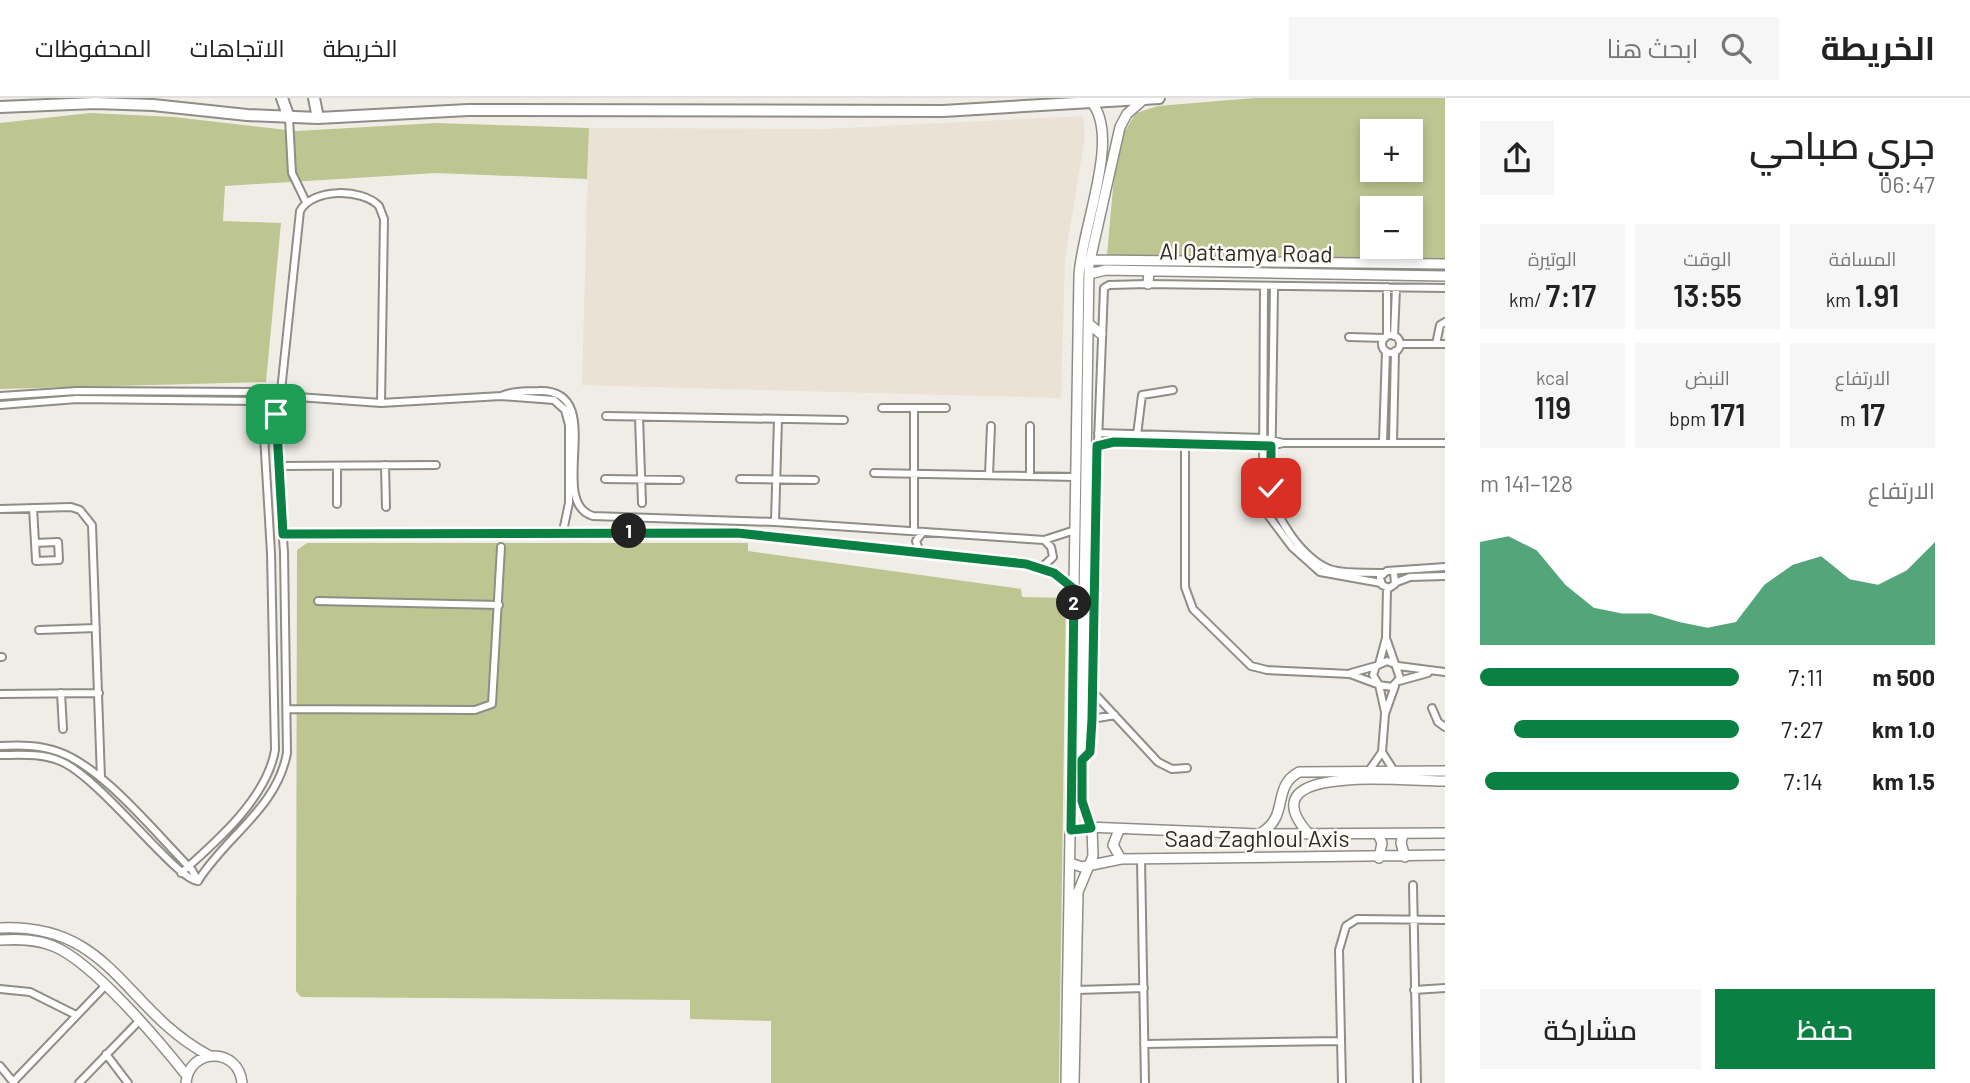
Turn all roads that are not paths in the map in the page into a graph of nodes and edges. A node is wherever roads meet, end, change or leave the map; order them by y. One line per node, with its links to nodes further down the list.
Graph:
1 (282, 98): 7 (main road)
2 (314, 98): 8 (main road)
3 (1159, 98): 4 (main road)
4 (1144, 99): 5 (main road); 10 (main road)
5 (1092, 103): 8 (main road); 9 (main road)
6 (0, 107): 7 (main road)
7 (289, 118): 8 (main road); 11 (street)
8 (318, 118)
9 (1103, 124): 10 (main road); 68 (main road)
10 (1120, 127): 12 (main road)
11 (306, 202): 38 (street); 41 (street)
12 (1090, 260): 13 (main road, Al Qattamya Road); 16 (main road)
13 (1388, 264): 14 (main road, Al Qattamya Road); 17 (main road)
14 (1445, 264)
15 (1149, 271): 16 (main road, Al Qattamya Road); 17 (main road, Al Qattamya Road); 19 (main road)
16 (1089, 274): 26 (main road)
17 (1387, 275): 18 (main road, Al Qattamya Road)
18 (1445, 276)
19 (1148, 284): 20 (street); 27 (street)
20 (1264, 286): 21 (street); 55 (street)
21 (1274, 287): 22 (street); 55 (street)
22 (1387, 287): 23 (street); 29 (street)
23 (1396, 288): 24 (street); 29 (street)
24 (1445, 288)
25 (1445, 322): 31 (street)
26 (1088, 323): 27 (main road); 131 (main road)
27 (1101, 334): 52 (street)
28 (1349, 337): 29 (street)
29 (1389, 337): 30 (street); 33 (street)
30 (1400, 344): 31 (street); 34 (street)
31 (1436, 344): 32 (street)
32 (1445, 344)
33 (1386, 351): 34 (street); 56 (street)
34 (1395, 351): 57 (street)
35 (1173, 390): 53 (street)
36 (261, 392): 37 (street); 38 (street); 40 (street)
37 (0, 396)
38 (282, 396): 40 (street); 41 (street); 61 (street)
39 (501, 396): 41 (street); 79 (street); 80 (street)
40 (262, 402): 42 (street); 84 (street)
41 (381, 403)
42 (0, 405)
43 (883, 408): 44 (street)
44 (914, 408): 45 (street); 65 (street)
45 (946, 408)
46 (607, 416): 47 (street)
47 (639, 417): 48 (street); 70 (street)
48 (778, 419): 49 (street); 72 (street)
49 (844, 420)
50 (990, 426): 66 (street)
51 (1030, 426): 67 (street)
52 (1097, 433): 53 (street); 59 (street)
53 (1138, 435): 54 (street)
54 (1185, 439): 55 (street); 59 (street); 114 (street)
55 (1268, 442): 56 (street); 91 (street)
56 (1383, 442): 57 (street)
57 (1393, 442): 58 (street)
58 (1445, 443)
59 (1097, 446): 118 (street)
60 (385, 465): 62 (street); 63 (street); 77 (street)
61 (277, 466): 62 (street); 83 (street)
62 (337, 466): 76 (street)
63 (436, 466)
64 (874, 473): 65 (street)
65 (914, 474): 66 (street); 87 (street)
66 (989, 475): 67 (street)
67 (1030, 476): 68 (street)
68 (1076, 477): 85 (main road)
69 (605, 479): 70 (street)
70 (641, 479): 73 (street); 75 (street)
71 (740, 479): 72 (street)
72 (776, 479): 74 (street); 82 (street)
73 (680, 480)
74 (815, 480)
75 (642, 503)
76 (337, 504)
77 (386, 507)
78 (33, 508): 81 (street); 92 (street); 107 (street)
79 (568, 508): 80 (street); 86 (street)
80 (579, 508): 82 (street)
81 (0, 509)
82 (775, 522): 87 (street)
83 (281, 526): 84 (street); 89 (street)
84 (270, 528): 95 (street)
85 (1075, 530): 90 (street); 104 (main road)
86 (563, 531): 89 (street); 96 (street)
87 (914, 531): 88 (street)
88 (923, 532): 90 (street); 96 (street)
89 (283, 534): 94 (street)
90 (1044, 540): 98 (street)
91 (1293, 541): 100 (street); 103 (street)
92 (35, 543): 92 (street)
93 (501, 547): 106 (street)
94 (284, 552): 95 (street); 122 (street)
95 (271, 553): 155 (street)
96 (920, 553): 98 (street)
97 (1445, 567): 99 (street)
98 (1041, 568): 104 (street)
99 (1394, 572): 100 (street); 102 (street)
100 (1382, 573): 103 (street)
101 (1445, 576): 102 (street)
102 (1396, 582): 103 (street)
103 (1384, 585): 109 (street)
104 (1074, 589): 141 (main road)
105 (318, 601): 106 (street)
106 (499, 604): 122 (street)
107 (96, 628): 108 (street); 117 (street)
108 (39, 630)
109 (1386, 638): 110 (street); 111 (street)
110 (1378, 665): 111 (street); 114 (street); 116 (street)
111 (1396, 665): 112 (street); 115 (street)
112 (1432, 672): 113 (street); 115 (street)
113 (1445, 672)
114 (1350, 674): 116 (street)
115 (1397, 683): 116 (street); 123 (street)
116 (1378, 685): 123 (street)
117 (99, 692): 119 (street); 136 (street)
118 (1093, 692): 124 (street); 125 (street)
119 (61, 693): 120 (street); 127 (street)
120 (0, 694)
121 (1432, 708): 126 (street)
122 (287, 709): 157 (street)
123 (1385, 714): 129 (street)
124 (1115, 715): 125 (street); 132 (street)
125 (1092, 719): 131 (street)
126 (1445, 727)
127 (63, 729)
128 (0, 746): 136 (street)
129 (1382, 752): 133 (street); 134 (street)
130 (0, 755): 156 (street)
131 (1082, 760): 140 (main road)
132 (1187, 768)
133 (1369, 771): 134 (main road); 137 (street); 147 (main road)
134 (1394, 771): 135 (main road); 139 (street)
135 (1445, 771)
136 (101, 778): 155 (street)
137 (1360, 781): 139 (main road); 144 (main road)
138 (1445, 781): 139 (main road)
139 (1402, 782)
140 (1091, 828): 141 (main road, Saad Zaghloul Axis); 142 (main road, Saad Zaghloul Axis); 154 (main road)
141 (1071, 830): 153 (main road)
142 (1119, 830): 147 (main road, Saad Zaghloul Axis); 151 (main road)
143 (1445, 833): 146 (main road, Saad Zaghloul Axis)
144 (1308, 834): 145 (main road, Saad Zaghloul Axis); 147 (main road, Saad Zaghloul Axis)
145 (1378, 834): 146 (main road, Saad Zaghloul Axis); 150 (main road)
146 (1403, 834): 149 (main road)
147 (1258, 835)
148 (1445, 855): 149 (main road, Saad Zaghloul Axis)
149 (1405, 857): 150 (main road, Saad Zaghloul Axis)
150 (1379, 858): 152 (main road, Saad Zaghloul Axis)
151 (1121, 859): 152 (main road, Saad Zaghloul Axis); 154 (main road, Saad Zaghloul Axis)
152 (1141, 859): 164 (street)
153 (1070, 863): 154 (main road, Saad Zaghloul Axis); 181 (main road)
154 (1091, 865): 167 (main road)
155 (188, 866): 156 (street); 157 (street)
156 (180, 873): 157 (street)
157 (198, 881)
158 (1413, 885): 159 (street)
159 (1412, 920): 160 (street); 168 (street); 171 (street)
160 (1445, 920)
161 (0, 928): 174 (main road)
162 (0, 940): 163 (main road)
163 (105, 986): 169 (street); 170 (main road)
164 (1144, 988): 167 (street); 172 (street)
165 (1445, 988): 168 (street)
166 (0, 989): 169 (street)
167 (1076, 990): 182 (main road)
168 (1414, 990): 185 (street)
169 (76, 1015): 177 (street)
170 (139, 1021): 173 (street); 176 (main road)
171 (1340, 1041): 172 (street); 184 (street)
172 (1144, 1044): 183 (street)
173 (106, 1054): 178 (street); 179 (street)
174 (208, 1055): 176 (main road); 180 (main road)
175 (0, 1066): 177 (street)
176 (187, 1079)
177 (14, 1082)
178 (79, 1083)
179 (128, 1083)
180 (242, 1083)
181 (1066, 1083)
182 (1074, 1083)
183 (1145, 1083)
184 (1342, 1083)
185 (1417, 1083)

